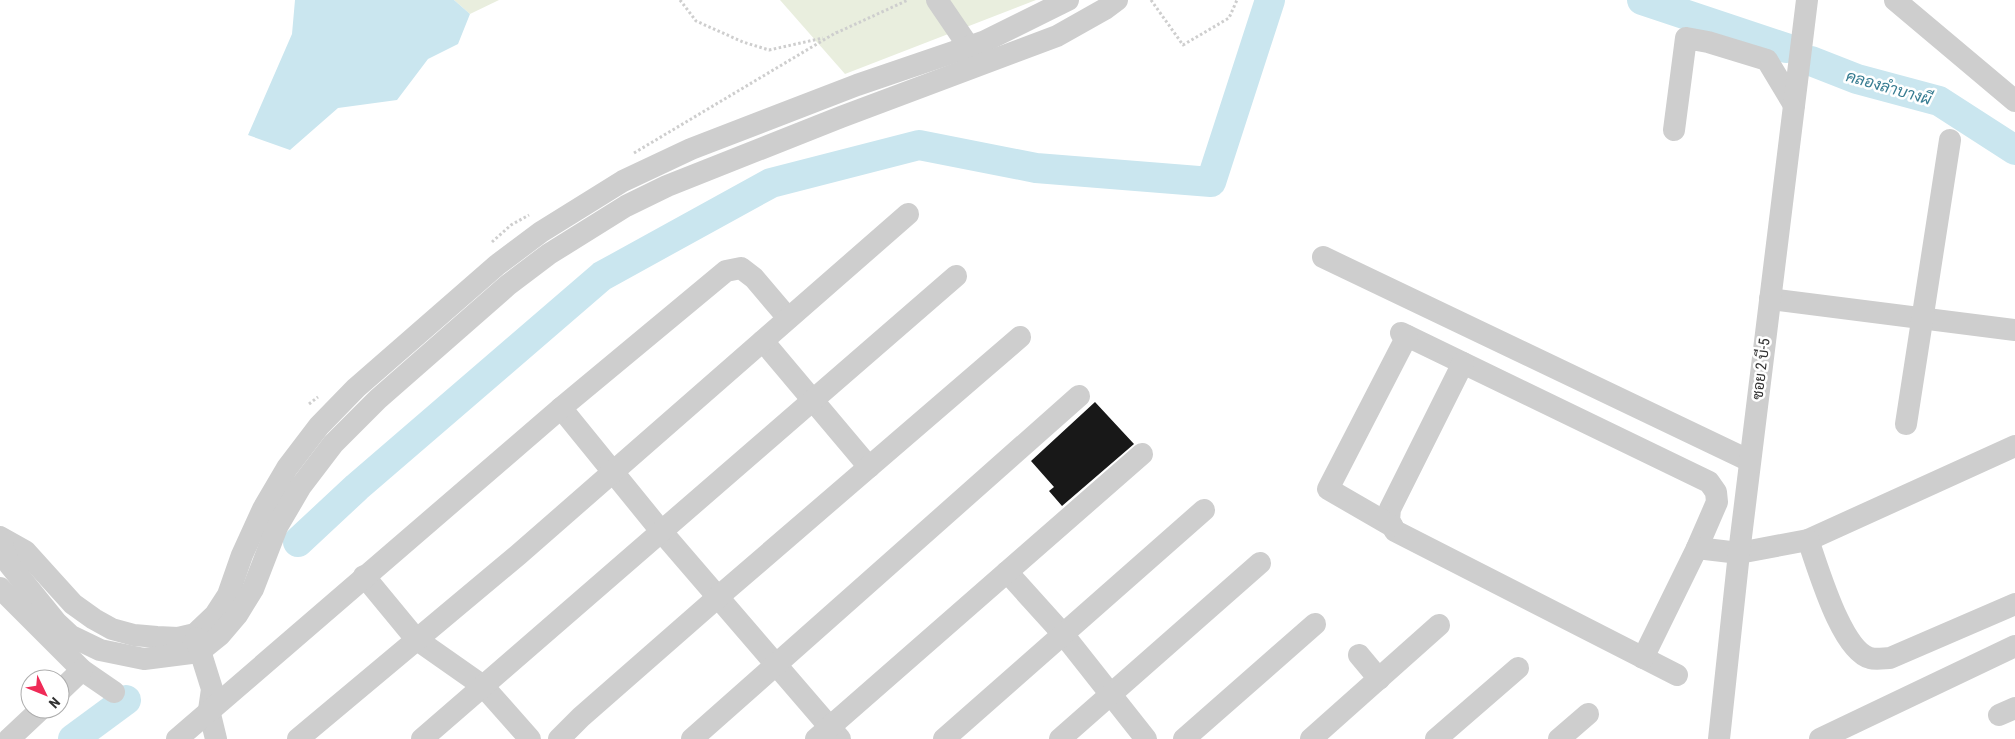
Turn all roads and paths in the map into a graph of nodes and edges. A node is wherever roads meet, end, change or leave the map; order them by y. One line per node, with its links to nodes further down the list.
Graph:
1 (680, 0): 2 (path)
2 (908, 0)
3 (937, 0): 10 (street)
4 (1068, 0): 10 (street)
5 (1117, 0): 51 (street)
6 (1150, 0): 7 (path)
7 (1237, 0)
8 (1807, 0): 12 (street, ซอย 2 บี-5)
9 (1895, 0): 11 (street)
10 (969, 47): 51 (street)
11 (2015, 101)
12 (1794, 105): 13 (street); 18 (street, ซอย 2 บี-5)
13 (1674, 130)
14 (1950, 140): 20 (street)
15 (908, 214): 19 (street)
16 (1323, 257): 31 (street)
17 (956, 276): 26 (street)
18 (1770, 299): 20 (street); 31 (street, ซอย 2 บี-5)
19 (788, 318): 23 (street); 27 (street)
20 (1922, 318): 21 (street); 28 (street)
21 (2015, 330)
22 (1020, 337): 32 (street)
23 (763, 341): 26 (street); 33 (street)
24 (1463, 363): 35 (street); 35 (street); 39 (street)
25 (1079, 396): 55 (street)
26 (813, 400): 32 (street); 36 (street)
27 (561, 408): 33 (street); 43 (street)
28 (1906, 424)
29 (2015, 446): 38 (street)
30 (1142, 454): 42 (street)
31 (1750, 461): 40 (street, ซอย 2 บี-5)
32 (869, 467): 45 (street)
33 (614, 471): 36 (street); 50 (street)
34 (1204, 510): 49 (street)
35 (1392, 526): 54 (street)
36 (661, 531): 45 (street); 61 (street)
37 (0, 538): 51 (street)
38 (1808, 540): 40 (street); 46 (street)
39 (1697, 548): 40 (street); 54 (street)
40 (1739, 553): 84 (street, ซอย 2 บี-5)
41 (1260, 563): 63 (street)
42 (1007, 572): 49 (street); 67 (street)
43 (364, 576): 50 (street); 64 (street)
44 (0, 588): 57 (street)
45 (718, 597): 55 (street); 75 (street)
46 (2015, 604)
47 (1315, 624): 80 (street)
48 (1439, 625): 59 (street)
49 (1063, 634): 63 (street); 77 (street)
50 (416, 639): 61 (street); 72 (street)
51 (197, 643): 64 (street)
52 (2015, 646): 85 (street)
53 (1359, 655): 59 (street)
54 (1643, 658): 58 (street)
55 (776, 664): 67 (street); 76 (street)
56 (1518, 668): 82 (street)
57 (82, 670): 60 (street); 62 (street)
58 (1677, 675)
59 (1379, 679): 81 (street)
60 (70, 681)
61 (483, 686): 73 (street); 74 (street)
62 (114, 692)
63 (1112, 694): 78 (street); 79 (street)
64 (214, 699): 69 (street); 70 (street); 71 (street)
65 (1588, 714): 83 (street)
66 (31, 719): 68 (street)
67 (829, 735)
68 (10, 739)
69 (177, 739)
70 (216, 739)
71 (232, 739)
72 (298, 739)
73 (422, 739)
74 (530, 739)
75 (559, 739)
76 (692, 739)
77 (944, 739)
78 (1060, 739)
79 (1146, 739)
80 (1184, 739)
81 (1311, 739)
82 (1436, 739)
83 (1559, 739)
84 (1719, 739)
85 (1820, 739)

